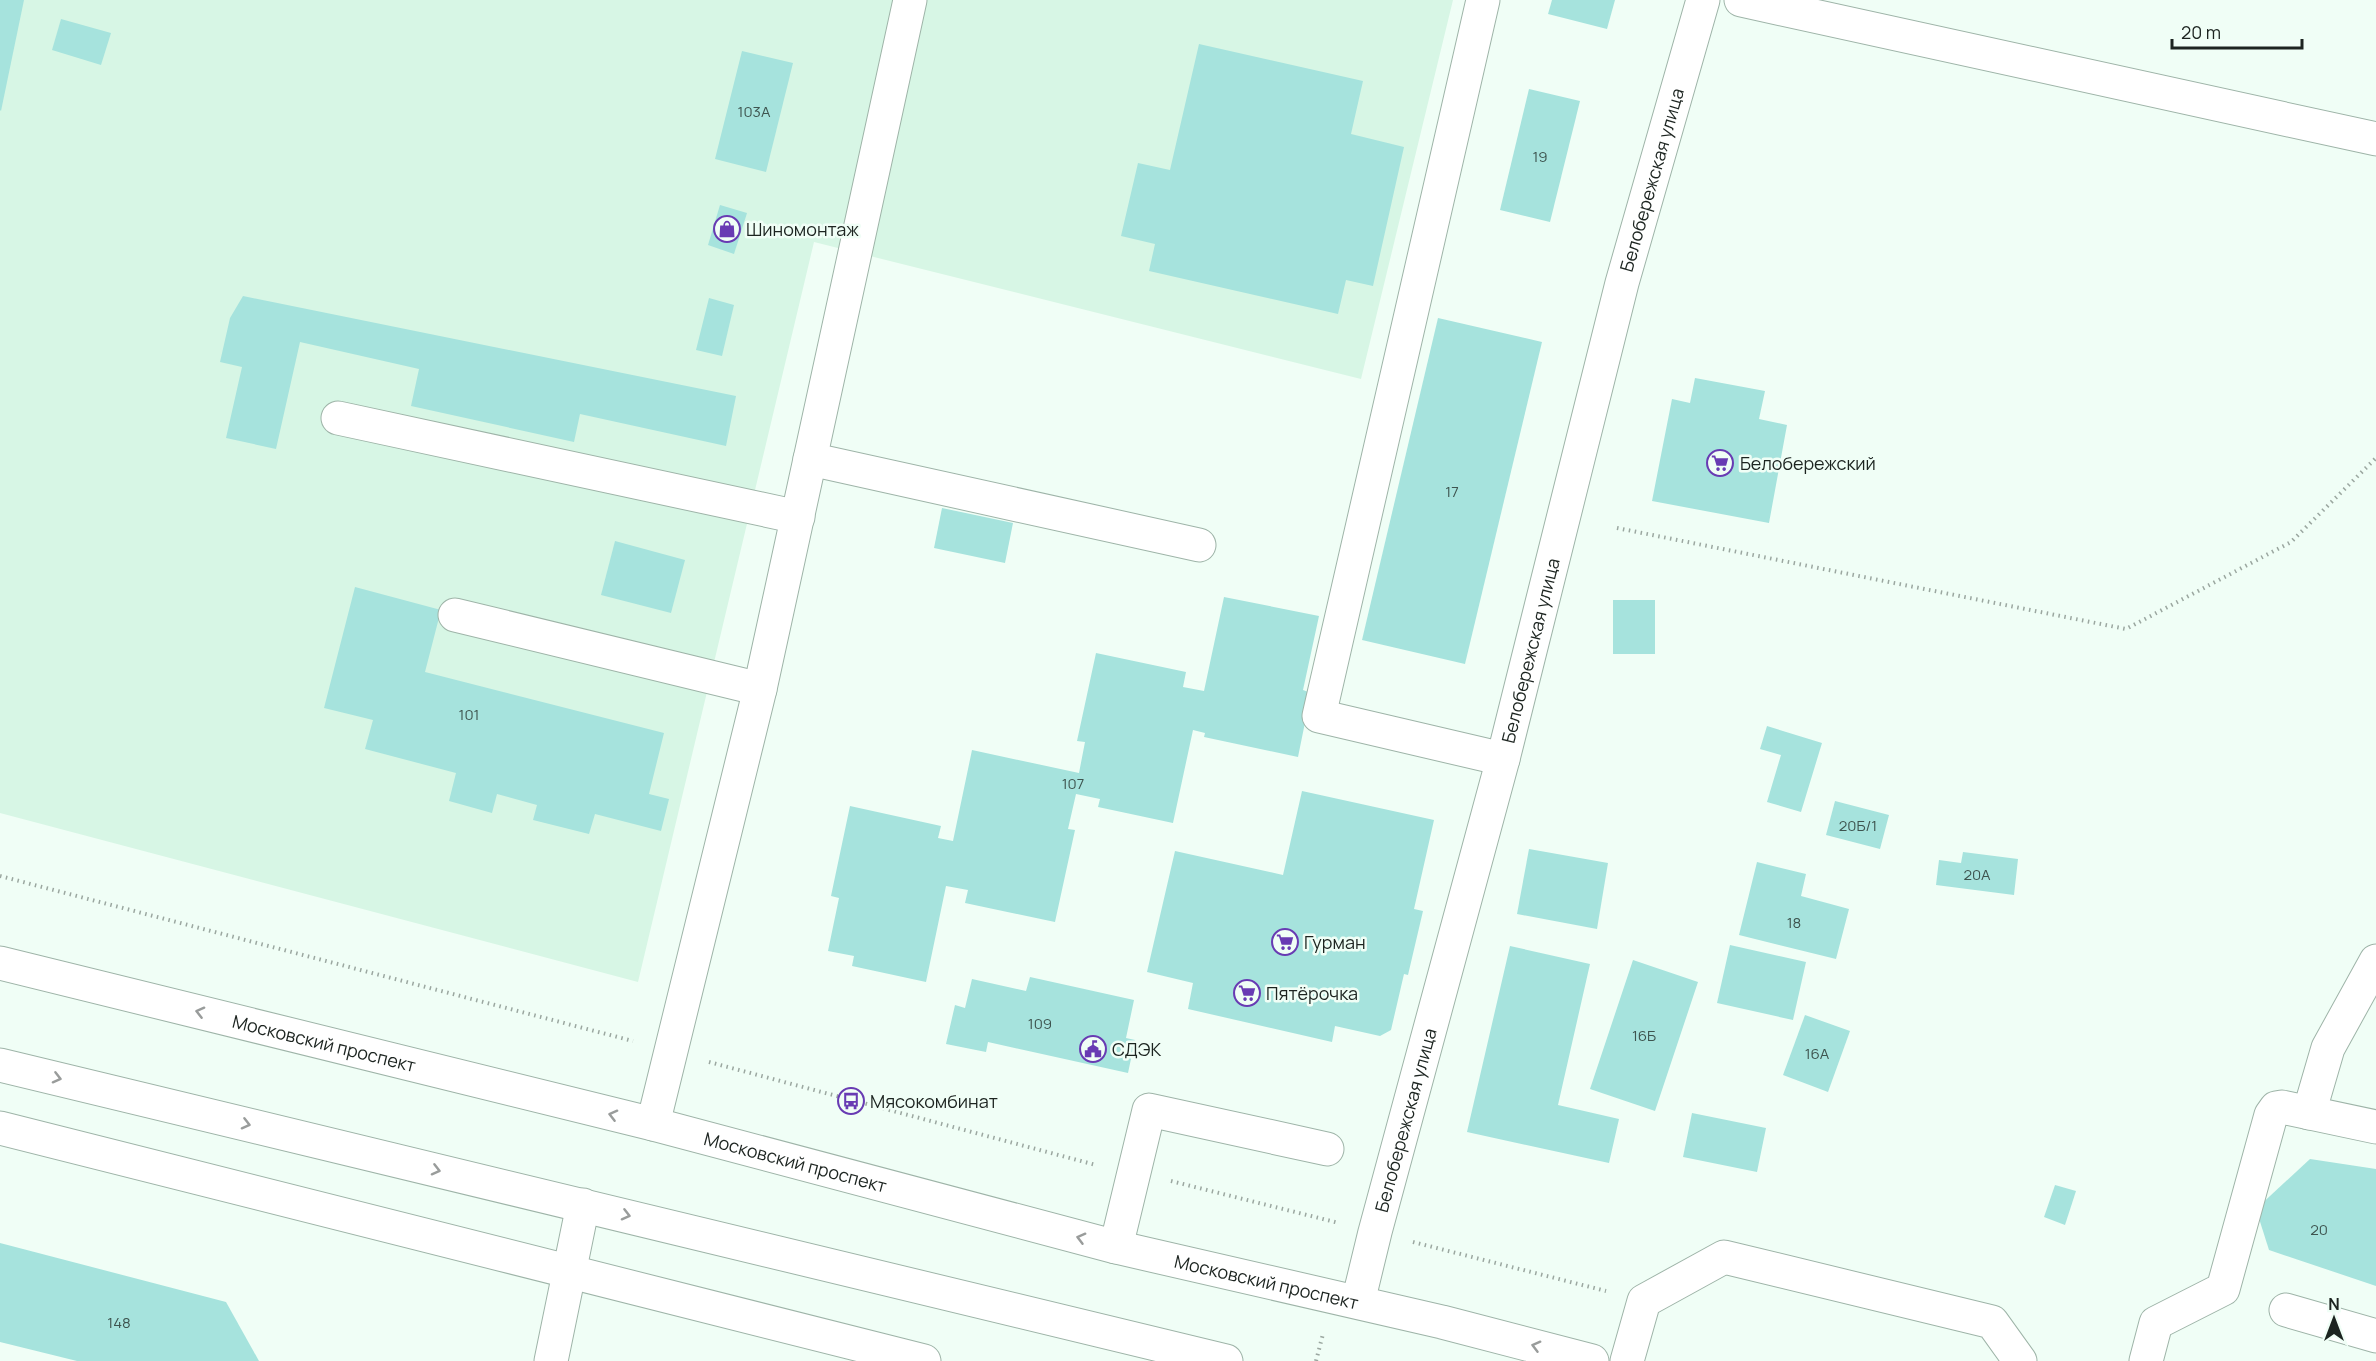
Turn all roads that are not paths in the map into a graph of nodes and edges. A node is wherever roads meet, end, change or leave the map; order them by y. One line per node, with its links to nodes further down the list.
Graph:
1 (910, 0): 7 (main road)
2 (1483, 0): 12 (main road)
3 (1703, 0): 12 (main road, Белобережская улица)
4 (1741, 0): 5 (main road)
5 (2376, 139)
6 (338, 418): 8 (main road)
7 (810, 459): 8 (main road); 9 (main road)
8 (798, 517): 11 (main road)
9 (1199, 545)
10 (454, 615): 11 (main road)
11 (760, 689): 17 (main road)
12 (1503, 759): 24 (main road, Белобережская улица)
13 (2376, 961): 16 (main road)
14 (0, 963): 17 (main road, Московский проспект, one-way to 14)
15 (0, 1065): 21 (main road, one-way to 21)
16 (2309, 1113): 18 (main road); 33 (main road)
17 (653, 1124): 22 (main road, Московский проспект, one-way to 17)
18 (2376, 1127)
19 (0, 1128): 23 (main road)
20 (1327, 1149): 22 (main road)
21 (583, 1205): 23 (main road); 29 (main road, one-way to 29)
22 (1116, 1247): 24 (main road, Московский проспект)
23 (571, 1271): 27 (main road); 28 (main road)
24 (1358, 1302): 30 (main road, Московский проспект, one-way to 24)
25 (2286, 1310): 26 (main road)
26 (2376, 1336)
27 (551, 1361)
28 (924, 1361)
29 (1226, 1361)
30 (1592, 1361)
31 (1627, 1361): 32 (main road)
32 (2020, 1361)
33 (2146, 1361)

